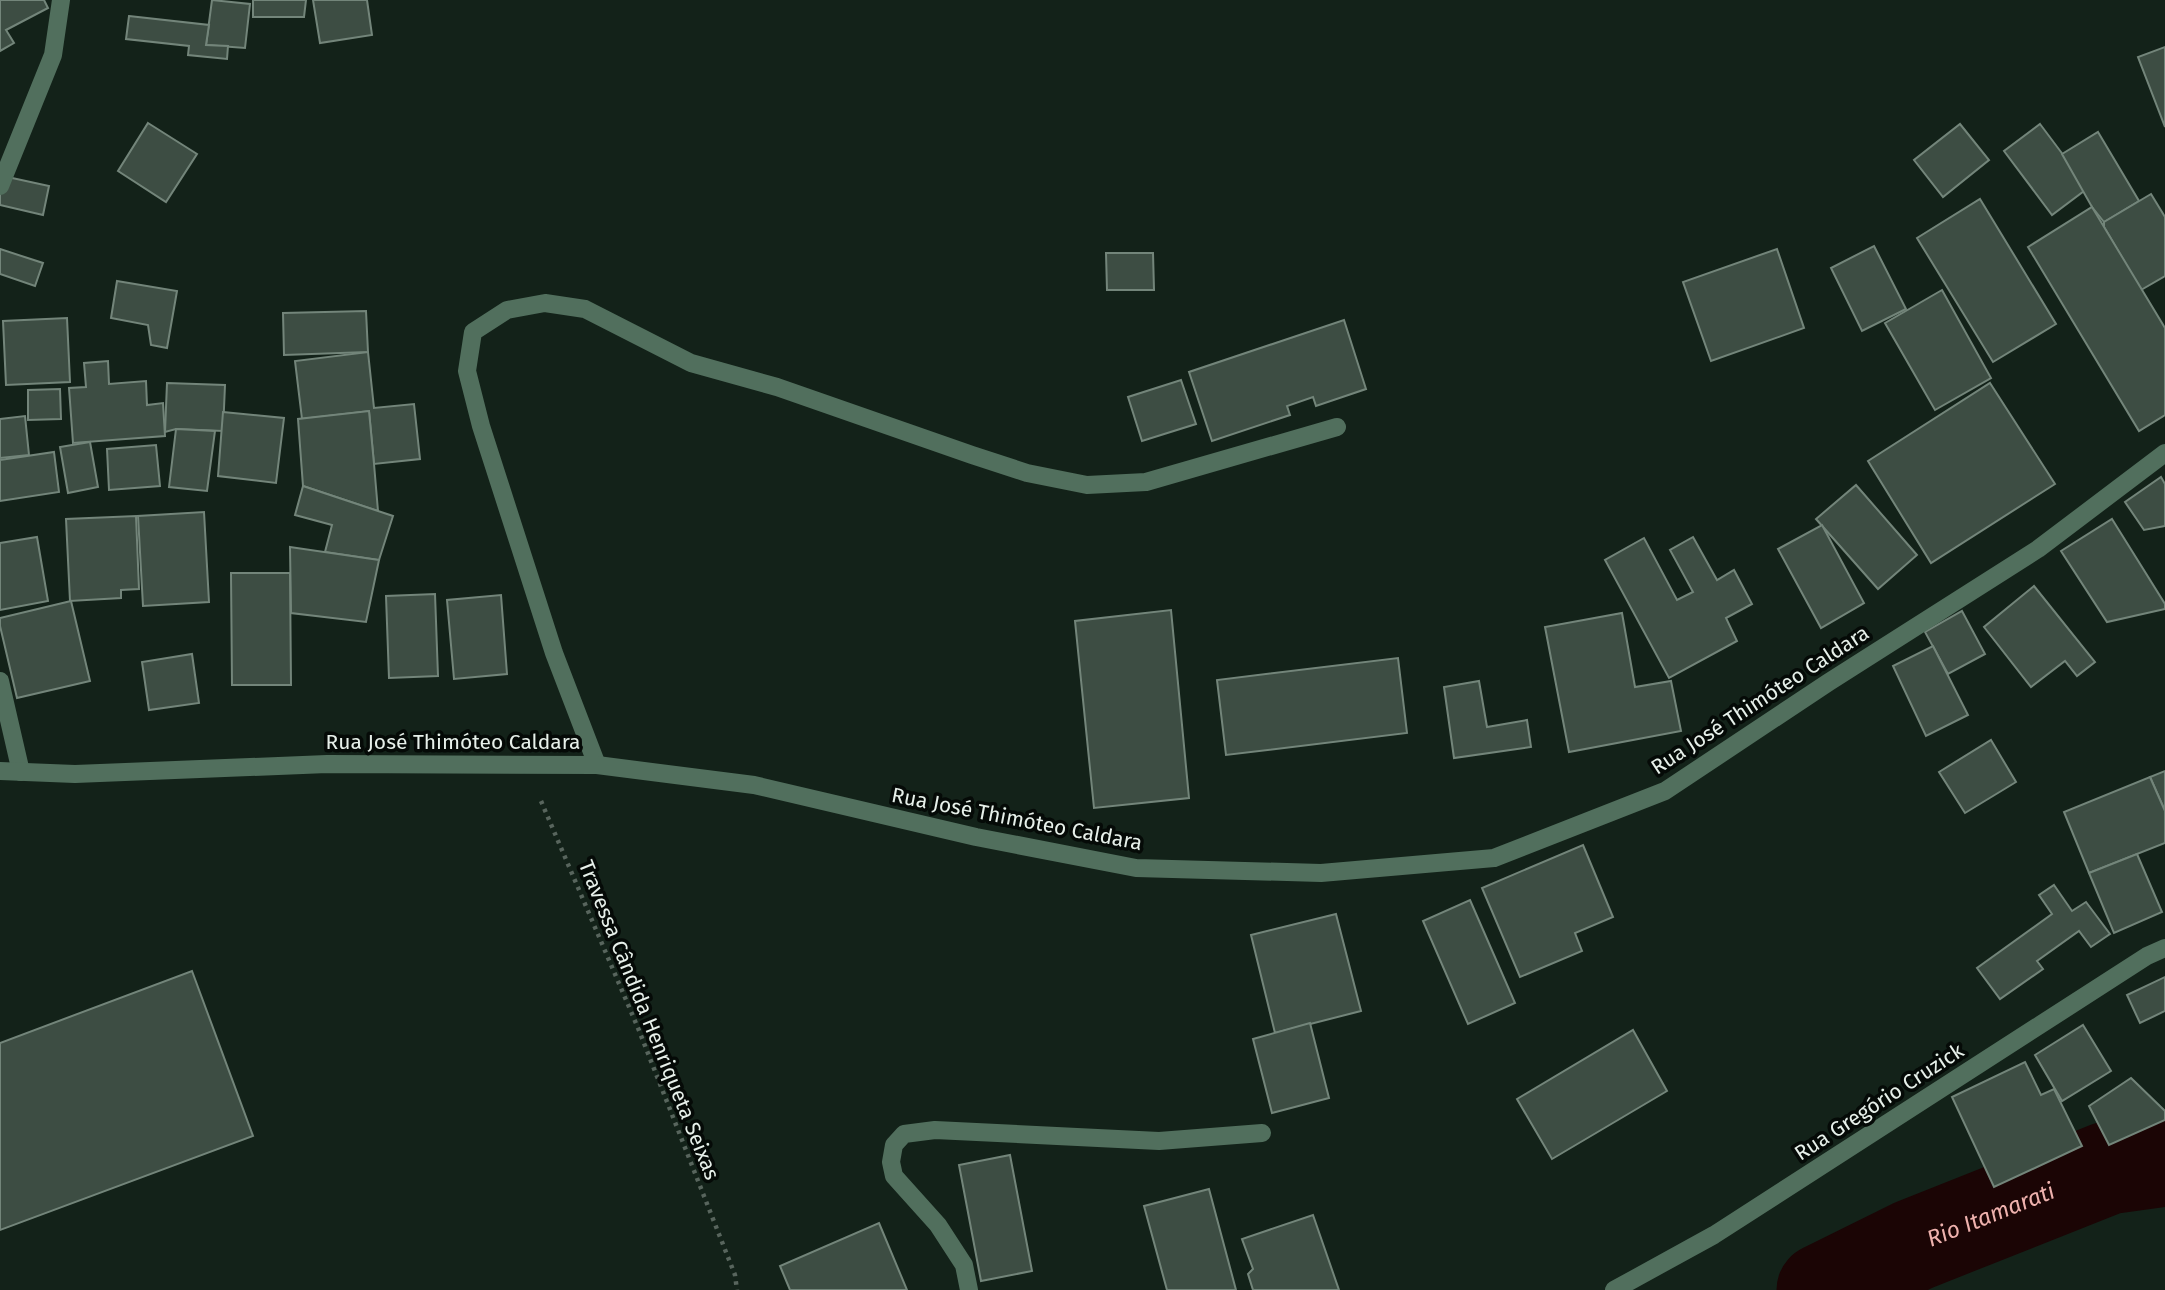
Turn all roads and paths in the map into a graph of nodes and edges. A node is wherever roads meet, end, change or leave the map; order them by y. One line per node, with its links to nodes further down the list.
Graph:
1 (61, 0): 2 (street)
2 (0, 186)
3 (1337, 428): 7 (street)
4 (2165, 453): 7 (street, Rua José Thimóteo Caldara)
5 (0, 681): 9 (street)
6 (525, 765): 7 (street, Rua José Thimóteo Caldara); 9 (street, Rua José Thimóteo Caldara); 12 (path, Travessa Cândida Henriqueta Seixas)
7 (597, 765)
8 (0, 771): 9 (street, Rua José Thimóteo Caldara)
9 (21, 772)
10 (2165, 948): 14 (street, Rua Gregório Cruzick)
11 (1262, 1133): 13 (street)
12 (737, 1290)
13 (969, 1290)
14 (1614, 1290)

